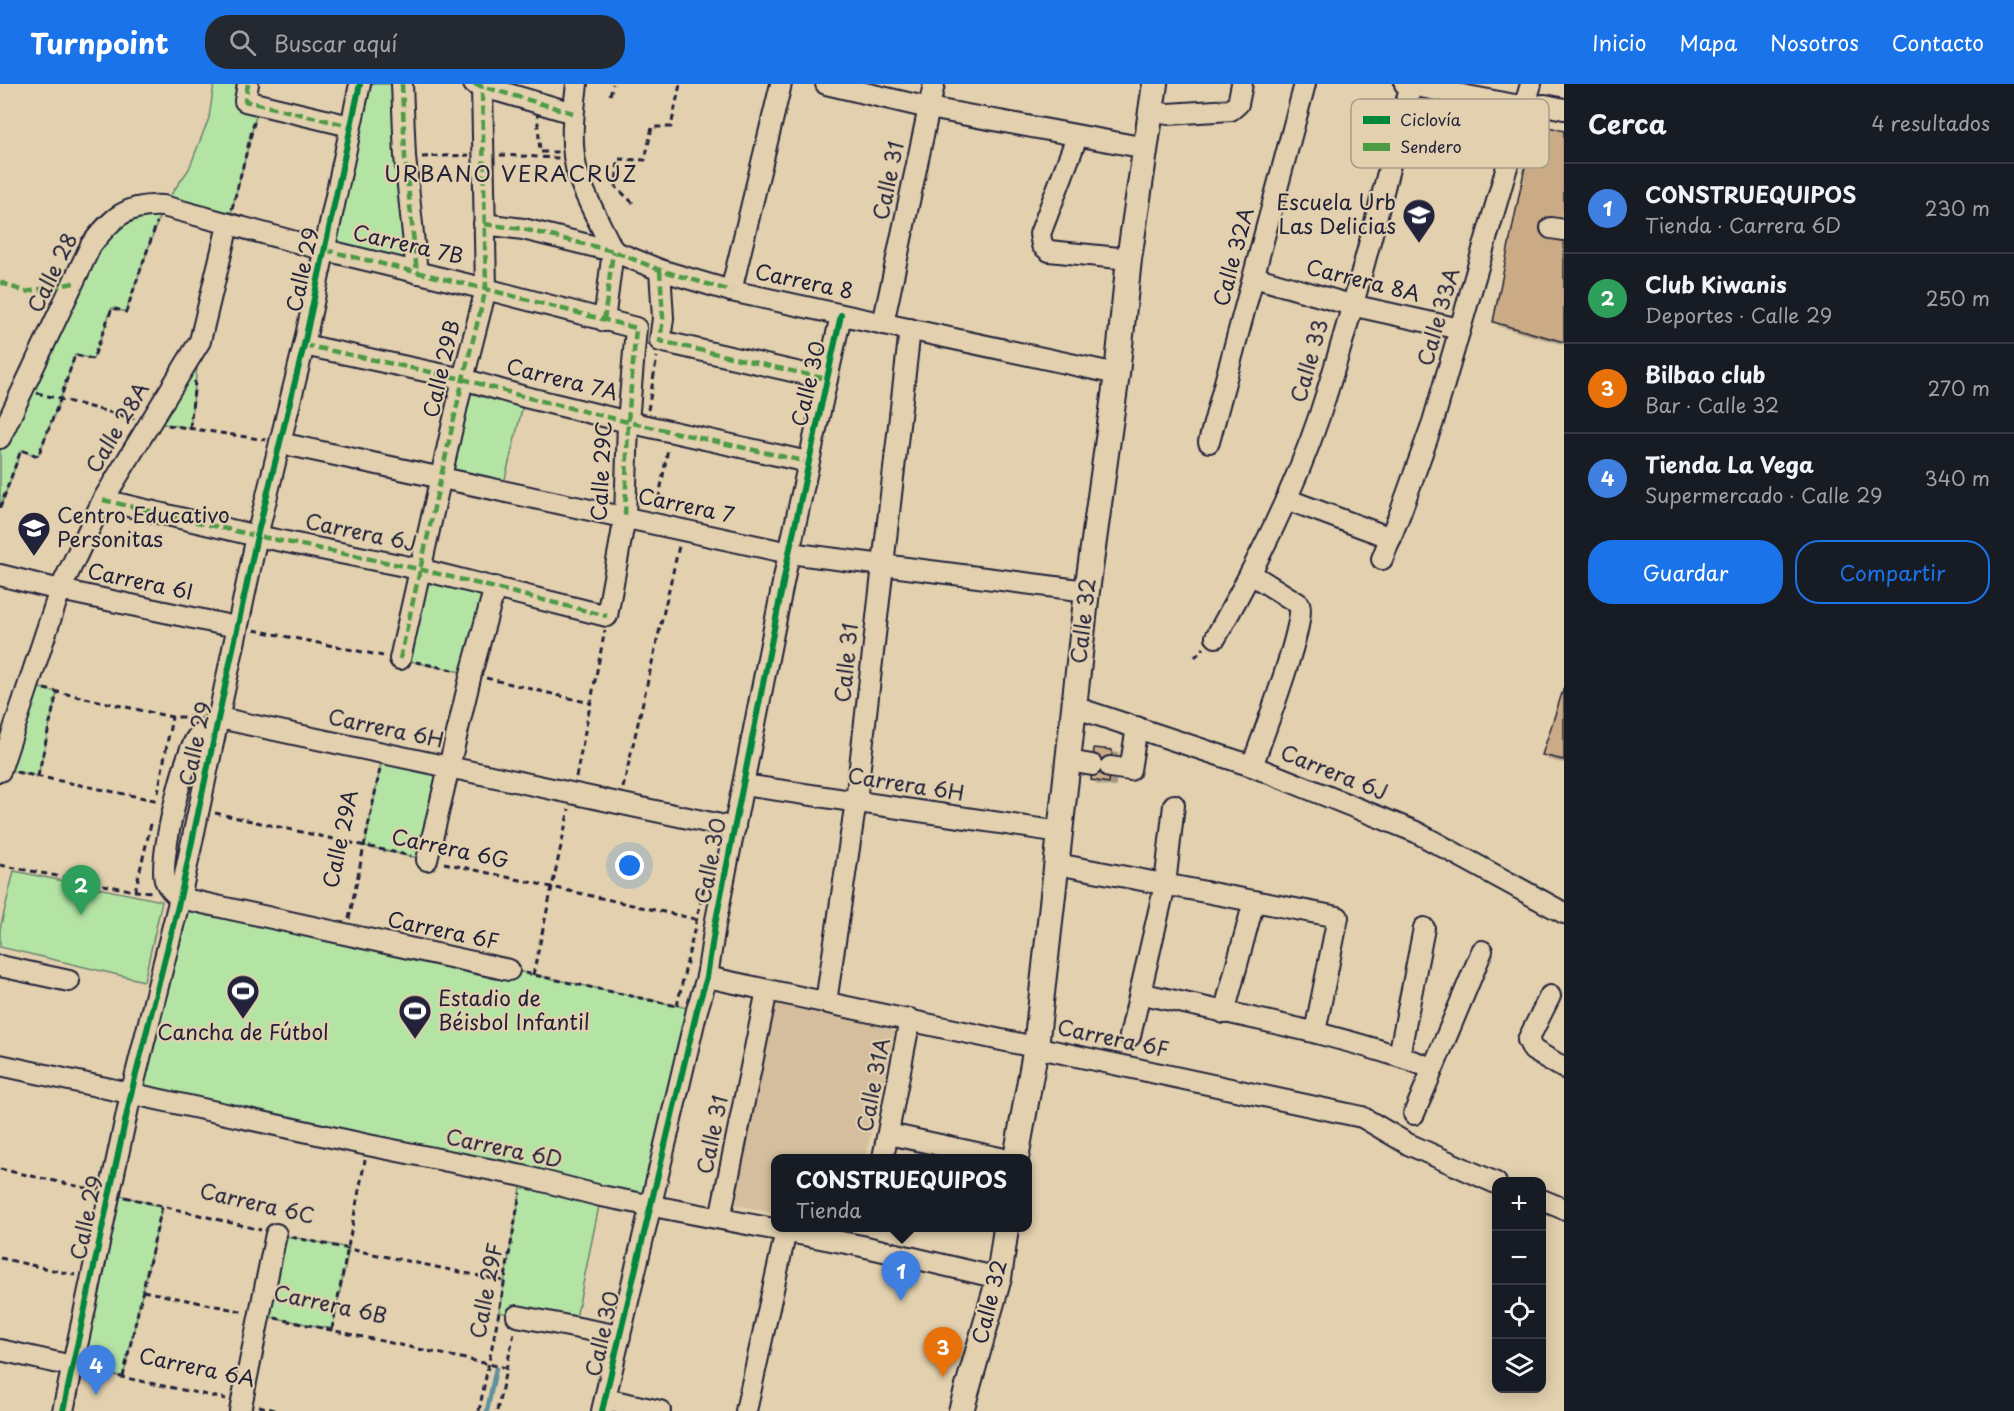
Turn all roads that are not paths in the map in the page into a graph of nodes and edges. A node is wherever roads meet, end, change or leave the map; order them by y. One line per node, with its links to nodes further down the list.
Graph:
1 (360, 84): 24 (street, Calle 29)
2 (402, 84): 36 (street)
3 (577, 84): 21 (street)
4 (781, 84): 39 (street)
5 (826, 84): 18 (street)
6 (934, 84): 18 (street, Calle 31)
7 (1155, 84): 20 (main road, Calle 32)
8 (1242, 84): 20 (street)
9 (1305, 84): 37 (street, Calle 32A)
10 (1409, 84): 14 (street, Calle 33); 15 (street)
11 (1531, 84): 16 (street, Calle 33A)
12 (478, 85): 21 (street); 31 (street, Calle 29B)
13 (250, 96): 24 (street)
14 (1405, 99)
15 (1485, 99)
16 (1527, 99)
17 (1549, 106): 19 (street)
18 (929, 108): 25 (street); 43 (street, Calle 31)
19 (1564, 109)
20 (1151, 111): 26 (main road, Calle 32)
21 (571, 114): 33 (street)
22 (1549, 119): 23 (street)
23 (1564, 122)
24 (350, 126): 32 (street, Calle 29)
25 (1077, 136): 26 (street); 34 (street)
26 (1146, 148): 34 (main road, Calle 32)
27 (1387, 168): 40 (street, Calle 33)
28 (1507, 168): 46 (street, Calle 33A)
29 (133, 207): 30 (street, Carrera 7B); 52 (street, Calle 28)
30 (228, 225): 32 (street, Carrera 7B); 58 (street, Calle 28A)
31 (484, 225): 33 (street, Carrera 8); 38 (street, Calle 29B)
32 (325, 250): 36 (street, Carrera 7B); 47 (street, Calle 29)
33 (613, 251): 35 (street, Carrera 8); 42 (street)
34 (1129, 259): 48 (main road, Calle 32)
35 (660, 270): 39 (street, Carrera 8); 50 (street)
36 (417, 273): 38 (street, Carrera 7B)
37 (1254, 277): 40 (street, Carrera 8A); 53 (street, Calle 32A)
38 (486, 289): 42 (street, Carrera 7B); 49 (street, Calle 29B)
39 (731, 291): 41 (street, Carrera 8)
40 (1351, 305): 46 (street, Carrera 8A); 57 (street, Calle 33)
41 (841, 315): 43 (street, Carrera 8); 50 (street, Calle 30)
42 (604, 321): 44 (street, Carrera 7B)
43 (883, 324): 45 (street, Carrera 8)
44 (636, 328): 51 (street, Calle 29C)
45 (910, 329): 48 (street, Carrera 8); 64 (street, Calle 31)
46 (1460, 329): 61 (street, Calle 33A)
47 (304, 345): 49 (street, Carrera 7A); 54 (street, Calle 29)
48 (1118, 374): 70 (main road, Calle 32)
49 (463, 379): 51 (street, Carrera 7A); 56 (street, Calle 29B)
50 (827, 379): 55 (street, Calle 30)
51 (637, 424): 55 (street, Carrera 7A); 59 (street, Calle 29C)
52 (0, 438)
53 (1209, 442)
54 (280, 443): 56 (street, Carrera 7); 60 (street, Calle 29)
55 (808, 462): 62 (street, Calle 30)
56 (442, 478): 59 (street, Carrera 7); 65 (street, Calle 29B)
57 (1286, 499): 61 (street); 66 (street, Calle 33)
58 (103, 500): 60 (street, Carrera 6J); 69 (street, Calle 28A)
59 (640, 520): 62 (street, Carrera 7); 71 (street, Calle 29C)
60 (256, 536): 65 (street, Carrera 6J); 72 (street, Calle 29)
61 (1391, 538): 63 (street, Calle 33A)
62 (789, 553): 64 (street, Carrera 7); 82 (street, Calle 30)
63 (1382, 559)
64 (882, 564): 70 (street, Carrera 7); 83 (street, Calle 31)
65 (419, 569): 68 (street, Carrera 6J); 74 (street, Calle 29B)
66 (1251, 574): 73 (street, Calle 33); 79 (street)
67 (0, 575): 69 (street, Carrera 6I)
68 (495, 587): 71 (street, Carrera 6J); 80 (street)
69 (60, 590): 72 (street, Carrera 6I); 81 (street, Calle 28A)
70 (1087, 591): 75 (main road, Calle 32)
71 (608, 616)
72 (236, 627): 76 (street, Calle 29)
73 (1216, 637)
74 (400, 659)
75 (1074, 707): 77 (street, Carrera 6J); 78 (main road, Calle 32)
76 (219, 718): 80 (street, Carrera 6H); 90 (street, Calle 29); 90 (street)
77 (1137, 727): 78 (street); 79 (street, Carrera 6J)
78 (1068, 761): 86 (main road, Calle 32)
79 (1252, 766): 92 (street, Carrera 6J)
80 (450, 767): 85 (street, Carrera 6H); 87 (street)
81 (0, 770)
82 (744, 785): 83 (street, Carrera 6H); 85 (street, Calle 30)
83 (856, 801): 86 (street, Carrera 6H); 102 (street, Calle 31)
84 (1174, 805): 89 (street)
85 (735, 828): 97 (street, Calle 30)
86 (1060, 832): 88 (main road, Calle 32)
87 (427, 860)
88 (1057, 864): 89 (street); 107 (main road, Calle 32)
89 (1165, 885): 91 (street); 100 (street)
90 (175, 894): 96 (street, Carrera 6F); 112 (street, Calle 29)
91 (1254, 901): 103 (street); 105 (street)
92 (1564, 913)
93 (1424, 928): 108 (street)
94 (1482, 951): 110 (street)
95 (0, 966): 98 (street)
96 (509, 970)
97 (707, 977): 99 (street, Carrera 6F); 120 (street, Calle 30)
98 (69, 981)
99 (767, 990): 102 (street, Carrera 6F); 122 (street, Calle 31)
100 (1140, 993): 103 (street); 106 (street)
101 (1550, 996): 111 (street)
102 (826, 1002): 104 (street, Carrera 6F)
103 (1224, 1013): 105 (street)
104 (910, 1019): 107 (street, Carrera 6F); 114 (street, Calle 31A)
105 (1315, 1032): 108 (street)
106 (1130, 1036)
107 (1036, 1047): 117 (main road, Calle 32); 118 (street, Carrera 6F)
108 (1399, 1056): 110 (street)
109 (0, 1065): 112 (street, Carrera 6D)
110 (1432, 1068): 113 (street)
111 (1564, 1068)
112 (131, 1094): 120 (street, Carrera 6D); 133 (street, Calle 29)
113 (1414, 1114)
114 (889, 1134): 115 (street, Calle 31A); 116 (street)
115 (884, 1154)
116 (982, 1154)
117 (1017, 1154)
118 (1492, 1181)
119 (1546, 1202): 121 (street)
120 (650, 1206): 122 (street, Carrera 6D); 131 (street, Calle 30)
121 (1564, 1209)
122 (720, 1218): 123 (street, Carrera 6D)
123 (771, 1228)
124 (786, 1232): 138 (street)
125 (799, 1232): 128 (street, Carrera 6D)
126 (1005, 1232): 129 (main road, Calle 32)
127 (276, 1234): 135 (street)
128 (864, 1237): 129 (street, Carrera 6D)
129 (999, 1278): 139 (main road, Calle 32)
130 (517, 1316): 131 (street)
131 (620, 1336): 134 (street, Calle 30)
132 (0, 1350): 133 (street)
133 (72, 1366): 136 (street, Calle 29)
134 (603, 1405): 137 (street)
135 (240, 1407)
136 (63, 1411)
137 (660, 1411)
138 (746, 1411)
139 (961, 1411)

